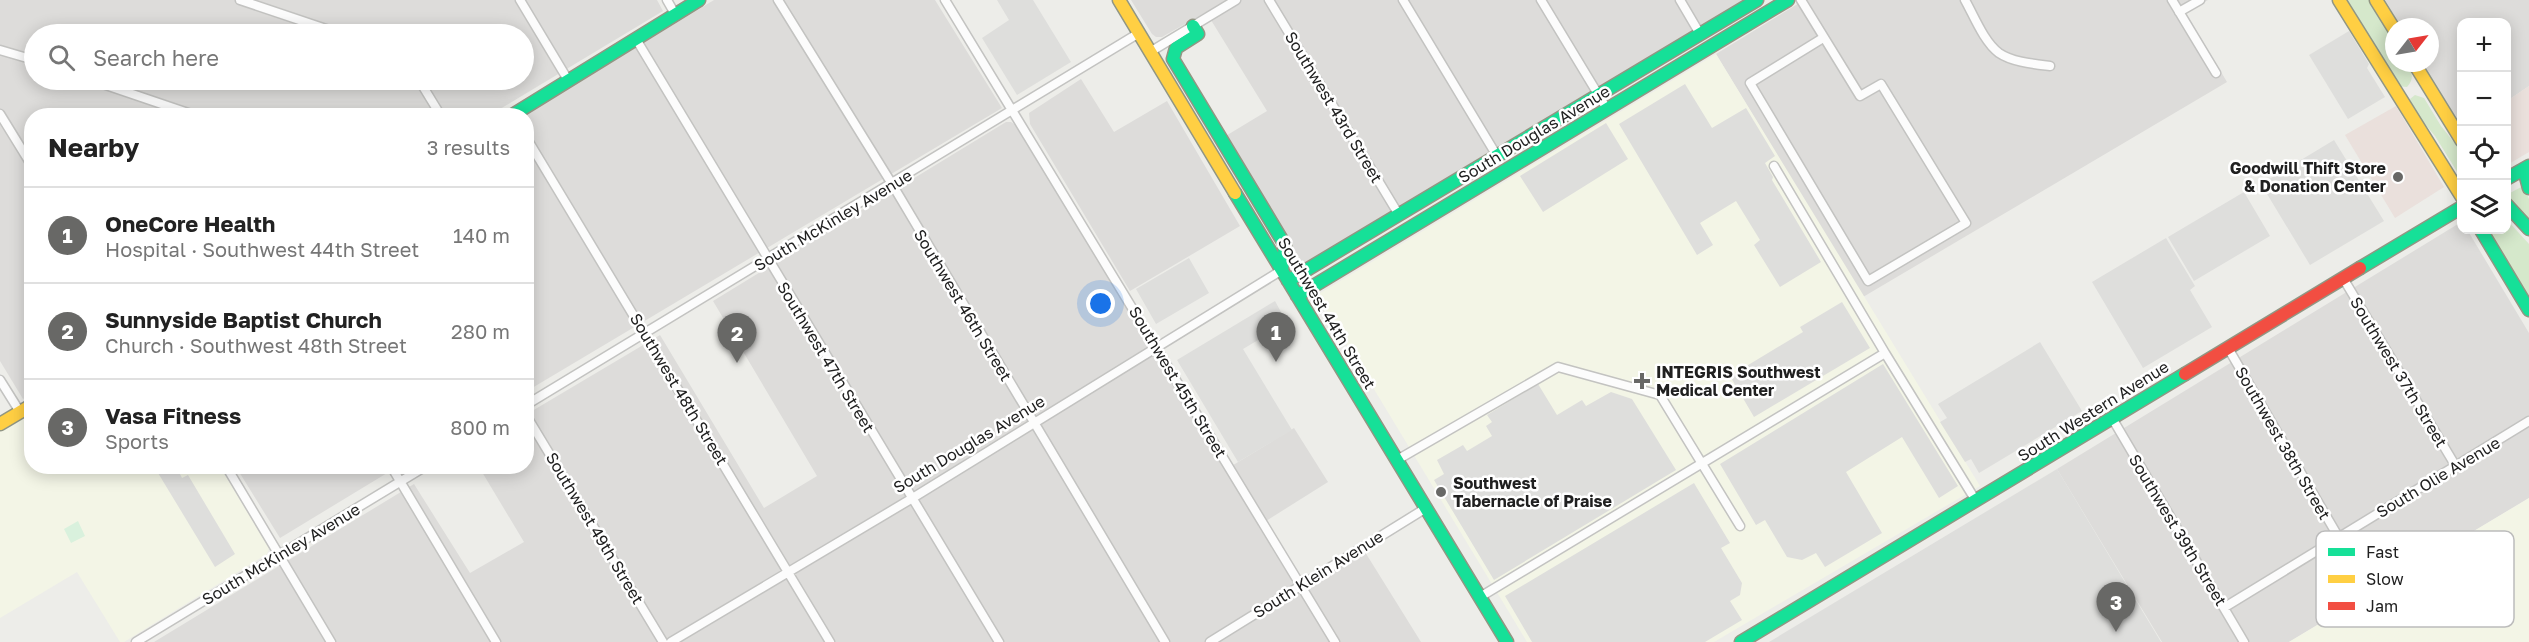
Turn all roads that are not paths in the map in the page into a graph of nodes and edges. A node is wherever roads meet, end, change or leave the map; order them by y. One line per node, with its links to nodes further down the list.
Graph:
1 (240, 0): 24 (street)
2 (520, 0): 36 (street)
3 (667, 0): 22 (street)
4 (699, 0): 22 (main road)
5 (778, 0): 53 (street, Southwest 46th Street)
6 (945, 0): 44 (street, Southwest 45th Street)
7 (1119, 0): 26 (main road, Southwest 44th Street)
8 (1236, 0): 25 (street)
9 (1269, 0): 58 (street, Southwest 43rd Street)
10 (1403, 0): 49 (street)
11 (1540, 0): 39 (street)
12 (1680, 0): 27 (street)
13 (1757, 0): 27 (main road, South Douglas Avenue)
14 (1788, 0): 43 (main road, South Douglas Avenue)
15 (1801, 0): 28 (street)
16 (1965, 0): 33 (street)
17 (2172, 0): 21 (street)
18 (2200, 0): 21 (street)
19 (2340, 0): 55 (main road)
20 (2376, 0): 23 (main road)
21 (2180, 12): 35 (street)
22 (675, 14): 29 (main road)
23 (2387, 18)
24 (311, 24)
25 (1196, 30): 31 (street); 62 (main road)
26 (1139, 33): 31 (main road, Southwest 44th Street); 44 (street, South McKinley Avenue)
27 (1700, 34): 39 (main road, South Douglas Avenue)
28 (1823, 38): 28 (street)
29 (636, 39): 36 (main road); 61 (street, Southwest 47th Street)
30 (0, 50): 32 (street)
31 (1150, 52): 62 (main road, Southwest 44th Street)
32 (24, 57)
33 (2050, 66)
34 (2420, 72): 46 (main road)
35 (2216, 73)
36 (568, 80): 42 (main road)
37 (120, 90): 40 (street)
38 (425, 90): 41 (street)
39 (1598, 95): 43 (street); 49 (main road, South Douglas Avenue)
40 (173, 108)
41 (436, 108)
42 (524, 108)
43 (1607, 110): 65 (main road, South Douglas Avenue)
44 (1012, 112): 53 (street, South McKinley Avenue); 68 (street, Southwest 45th Street)
45 (0, 114): 48 (street)
46 (2457, 133)
47 (534, 150): 67 (street, Southwest 48th Street)
48 (24, 153)
49 (1497, 156): 58 (main road, South Douglas Avenue)
50 (1774, 166): 70 (street)
51 (2527, 167): 52 (main road); 54 (main road)
52 (2511, 177)
53 (892, 184): 61 (street, South McKinley Avenue); 78 (street, Southwest 46th Street)
54 (2529, 188)
55 (2457, 189)
56 (2511, 209): 59 (main road)
57 (2457, 210): 63 (main road, South Western Avenue)
58 (1399, 215): 64 (main road, South Douglas Avenue)
59 (2529, 229)
60 (2483, 234): 66 (main road)
61 (768, 260): 67 (street, South McKinley Avenue); 87 (street, Southwest 47th Street)
62 (1282, 270): 64 (main road, Southwest 44th Street); 68 (street, South Douglas Avenue)
63 (2343, 278): 69 (main road, South Western Avenue); 82 (street, Southwest 37th Street)
64 (1288, 281): 65 (main road, Southwest 44th Street)
65 (1297, 296): 80 (main road, Southwest 44th Street)
66 (2529, 310)
67 (647, 334): 72 (street, South McKinley Avenue); 95 (street, Southwest 48th Street)
68 (1157, 346): 78 (street, South Douglas Avenue); 96 (street, Southwest 45th Street)
69 (2228, 348): 75 (main road, South Western Avenue); 91 (street, Southwest 38th Street)
70 (1885, 353): 81 (street); 88 (street)
71 (0, 380): 74 (street)
72 (534, 400)
73 (24, 410): 74 (main road)
74 (20, 412): 77 (main road)
75 (2112, 418): 88 (main road, South Western Avenue); 98 (street, Southwest 39th Street)
76 (2529, 422): 82 (street, South Olie Avenue)
77 (0, 424)
78 (1034, 424): 87 (street, South Douglas Avenue); 108 (street, Southwest 46th Street)
79 (534, 428): 104 (street, Southwest 49th Street)
80 (1397, 460): 81 (street); 89 (main road, Southwest 44th Street)
81 (1703, 463): 90 (street); 97 (street)
82 (2455, 465): 92 (street, South Olie Avenue)
83 (231, 474): 94 (street)
84 (396, 474): 86 (street)
85 (413, 474): 86 (street, South McKinley Avenue)
86 (400, 482): 94 (street, South McKinley Avenue); 103 (street)
87 (911, 499): 95 (street, South Douglas Avenue); 107 (street, Southwest 47th Street)
88 (1976, 501): 112 (main road, South Western Avenue)
89 (1426, 508): 96 (street, South Klein Avenue); 97 (main road, Southwest 44th Street)
90 (1740, 526)
91 (2335, 531)
92 (2350, 531)
93 (2316, 552): 98 (street, South Olie Avenue)
94 (279, 555): 99 (street, South McKinley Avenue); 102 (street)
95 (787, 571): 105 (street, South Douglas Avenue); 106 (street, Southwest 48th Street)
96 (1300, 584): 109 (street, South Klein Avenue); 110 (street, Southwest 45th Street)
97 (1480, 597): 111 (main road, Southwest 44th Street)
98 (2224, 607): 113 (street, Southwest 39th Street)
99 (151, 633): 100 (street, South McKinley Avenue); 101 (street)
100 (136, 642)
101 (156, 642)
102 (331, 642)
103 (496, 642)
104 (663, 642)
105 (671, 642)
106 (830, 642)
107 (999, 642)
108 (1165, 642)
109 (1210, 642)
110 (1335, 642)
111 (1507, 642)
112 (1741, 642)
113 (2244, 642)

